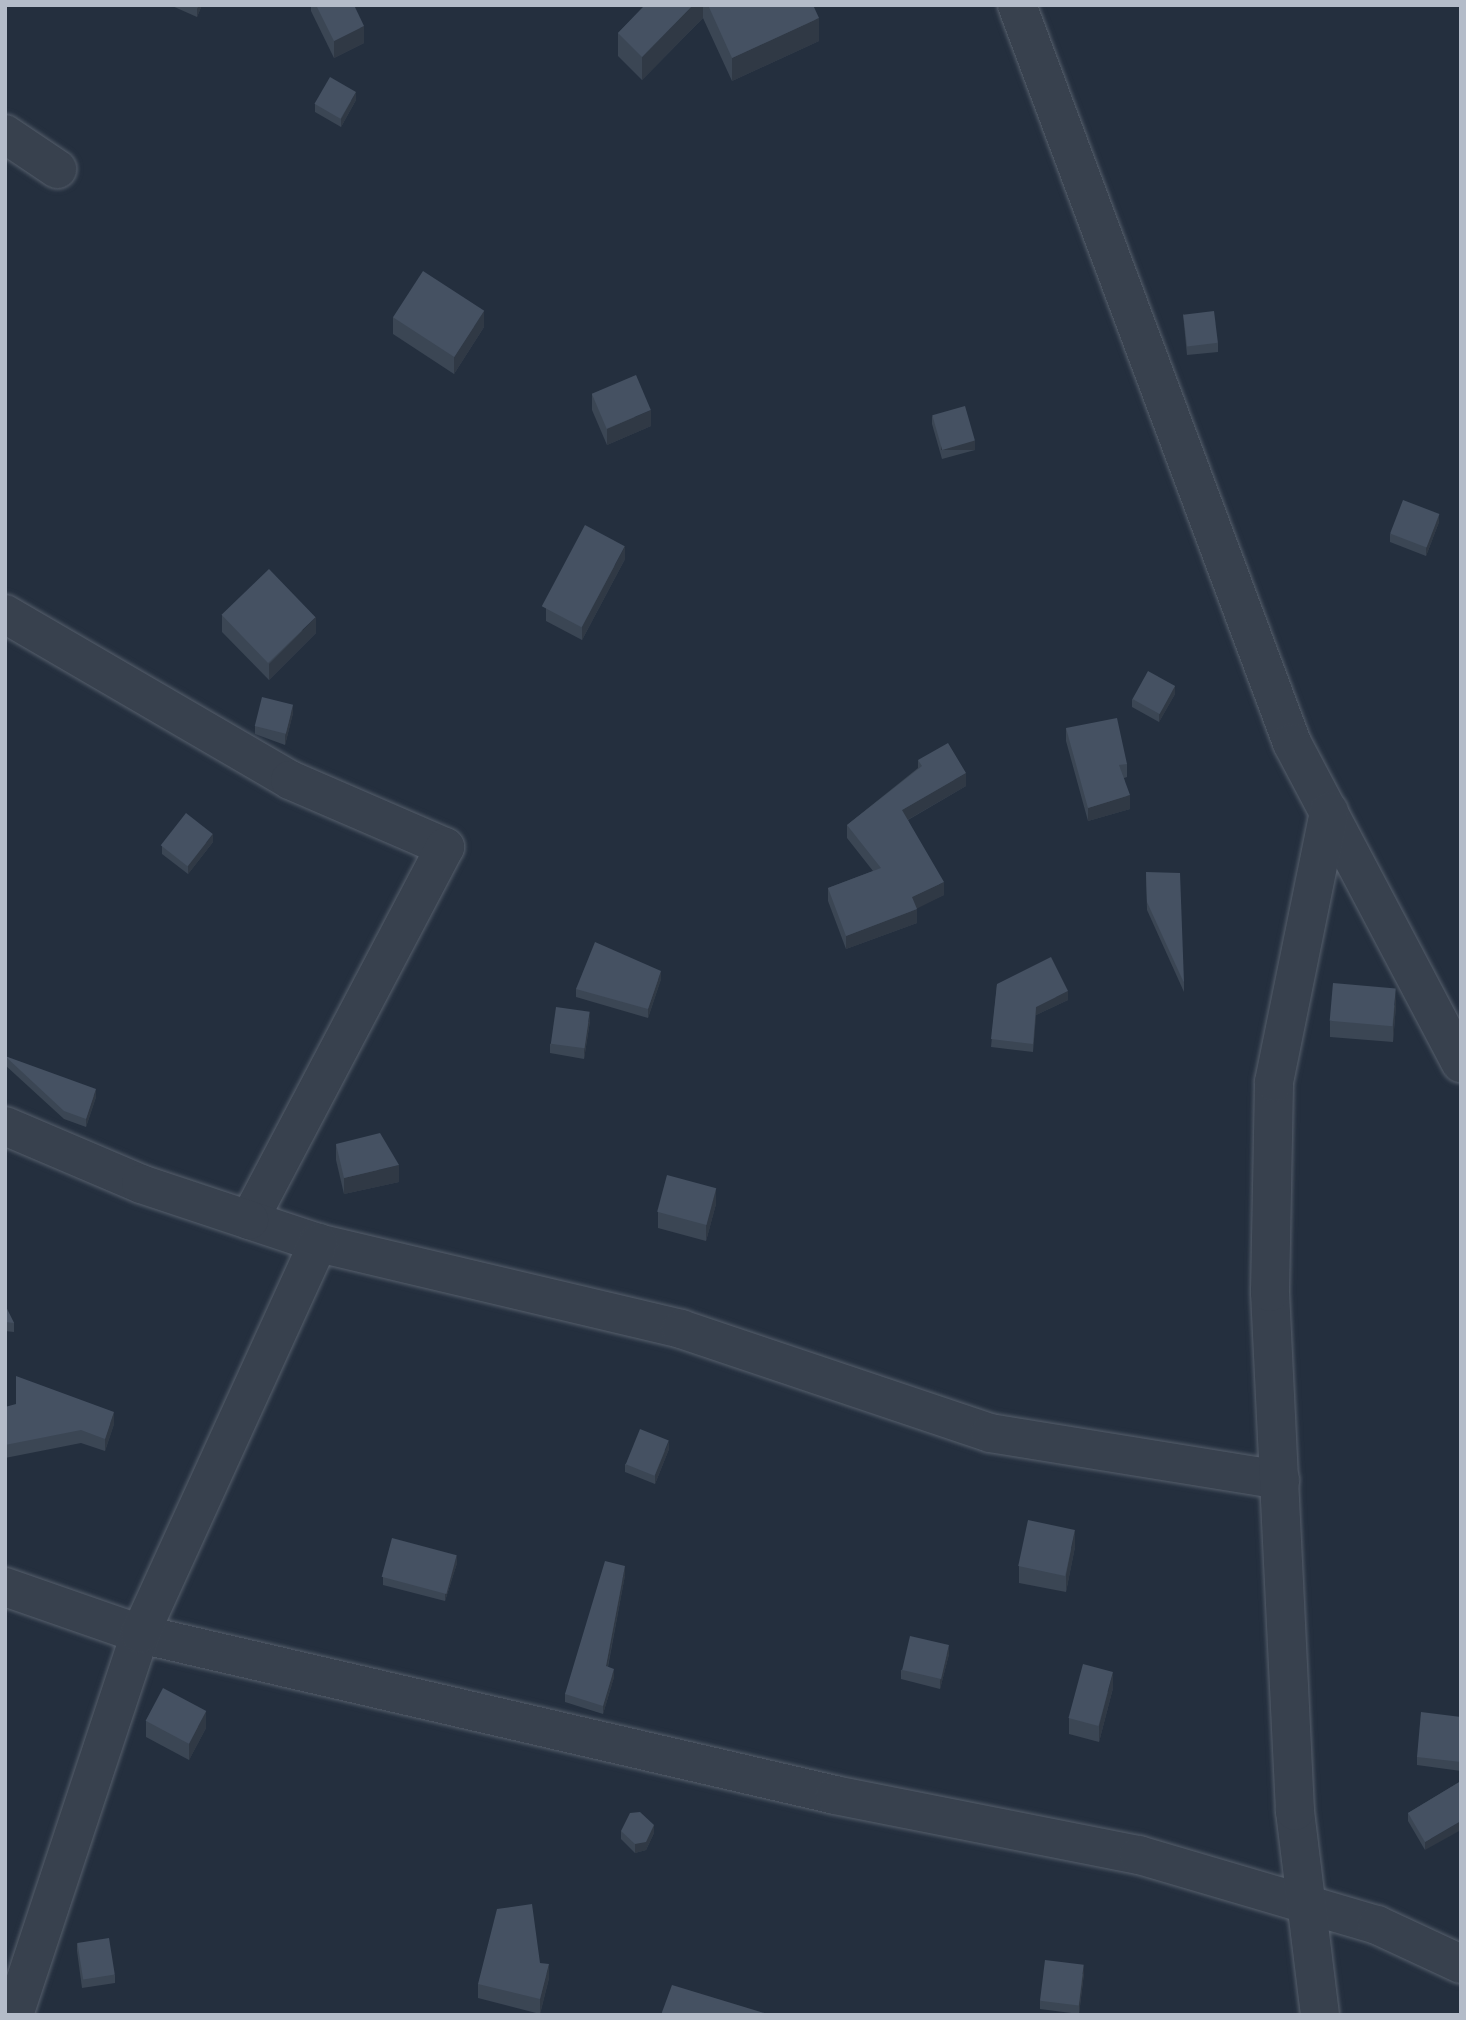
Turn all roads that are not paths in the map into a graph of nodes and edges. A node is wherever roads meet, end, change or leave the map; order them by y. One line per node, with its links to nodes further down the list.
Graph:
1 (1017, 5): 5 (street)
2 (5, 134): 3 (street)
3 (57, 169)
4 (5, 614): 8 (street)
5 (1329, 812): 6 (street); 10 (street)
6 (1461, 1063)
7 (5, 1126): 8 (street)
8 (249, 1220): 9 (street)
9 (318, 1244): 10 (street); 12 (street)
10 (1280, 1480): 13 (street)
11 (5, 1587): 12 (street)
12 (140, 1634): 13 (street); 15 (street)
13 (1305, 1904): 14 (street); 16 (street)
14 (1461, 1964)
15 (15, 2015)
16 (1320, 2015)

